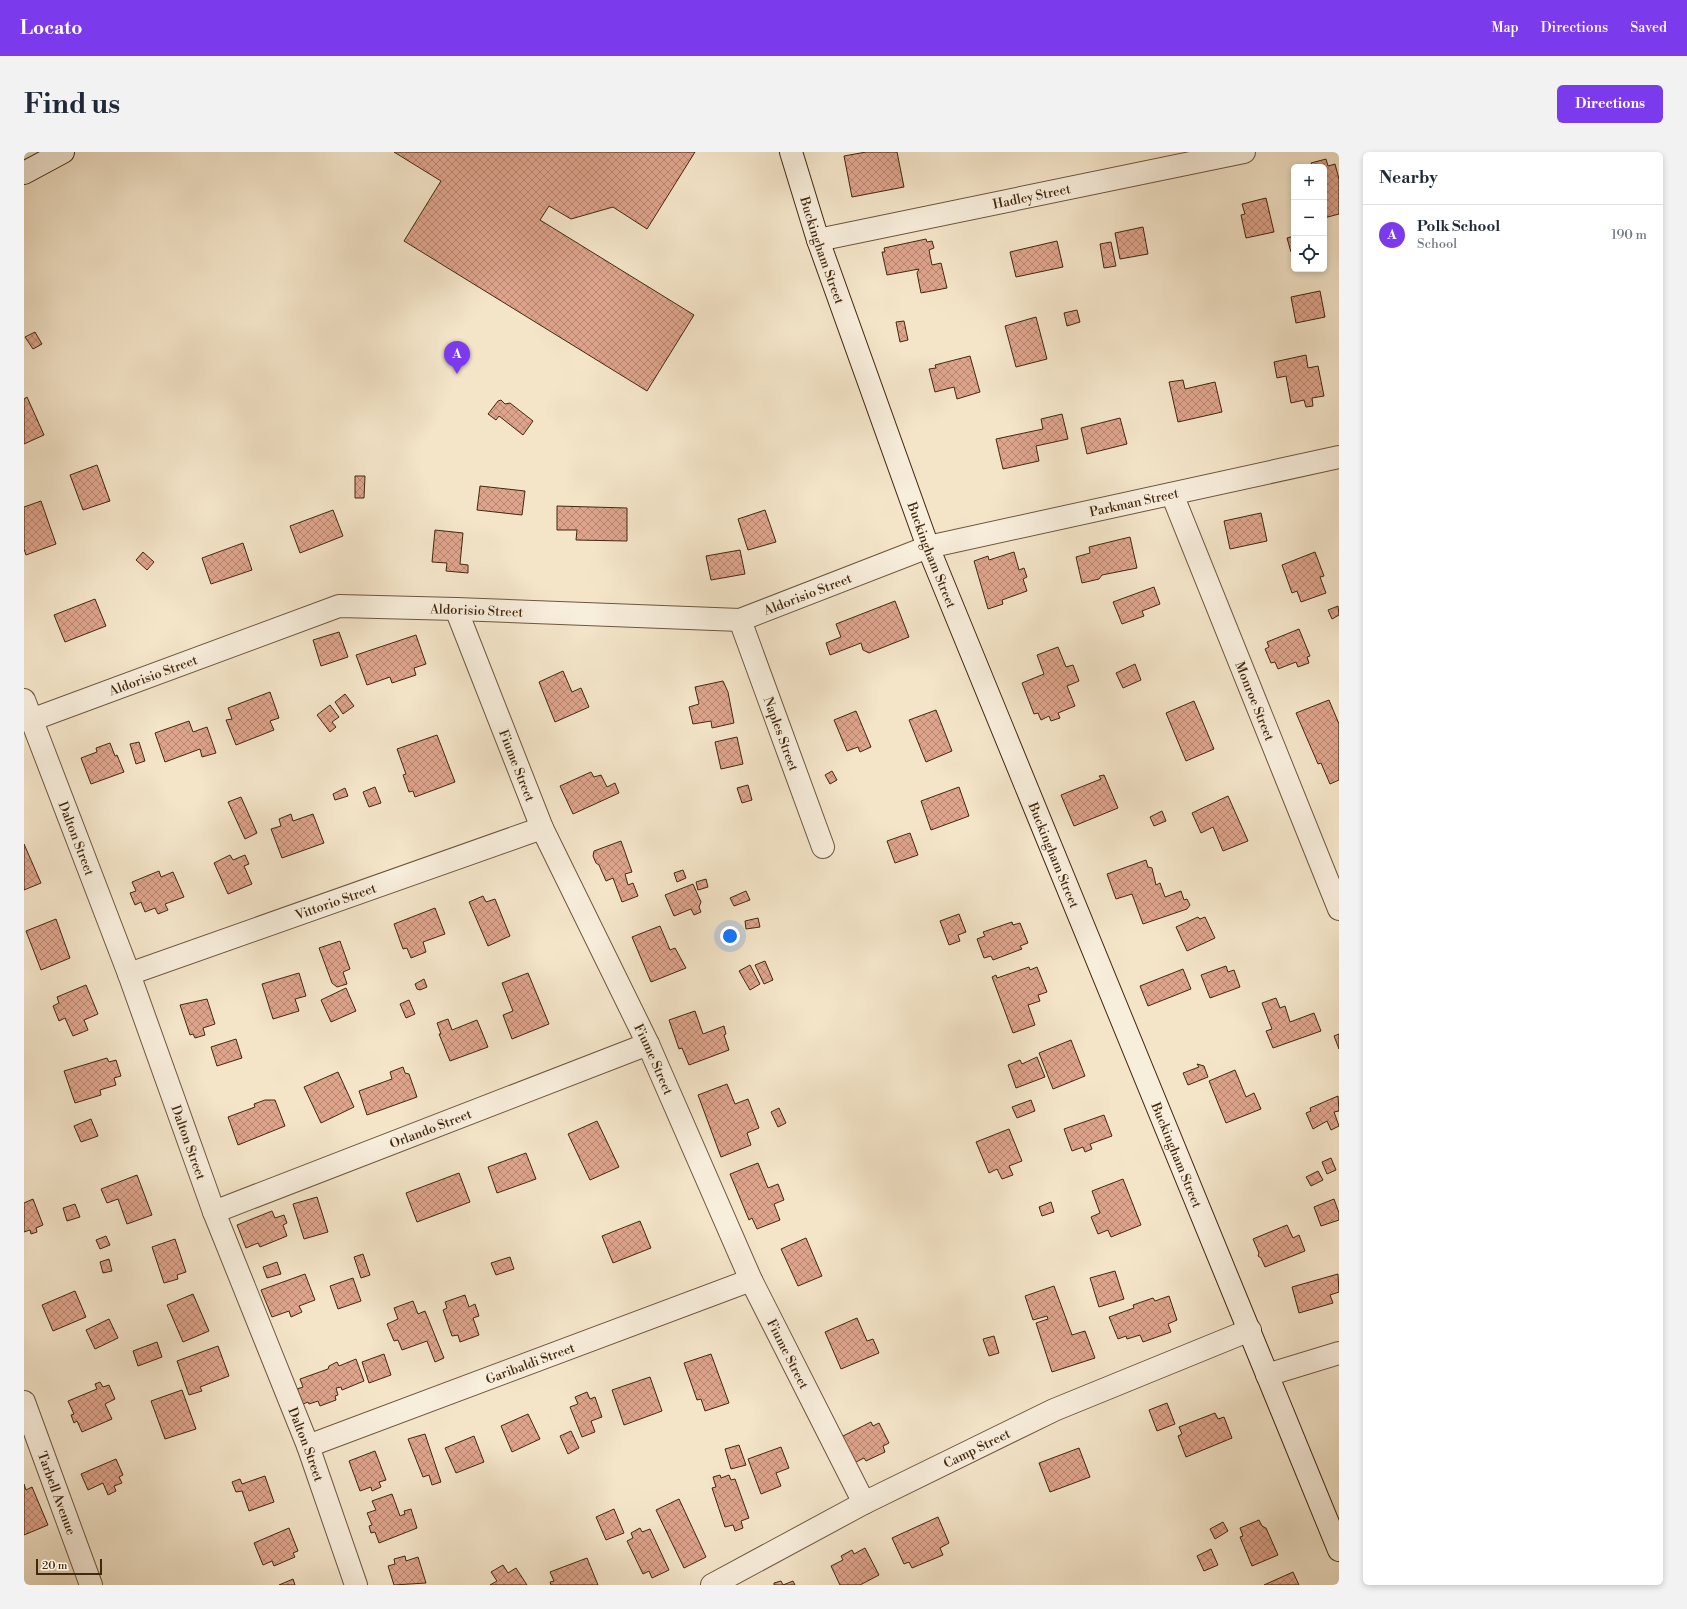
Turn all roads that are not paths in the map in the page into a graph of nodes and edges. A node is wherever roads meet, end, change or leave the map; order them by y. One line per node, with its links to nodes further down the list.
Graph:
1 (63, 152): 4 (street)
2 (791, 152): 5 (street, Buckingham Street)
3 (1244, 152): 5 (street, Hadley Street)
4 (24, 173)
5 (818, 240): 8 (street, Buckingham Street)
6 (1339, 457): 7 (street, Parkman Street)
7 (1172, 494): 8 (street, Parkman Street); 15 (street, Monroe Street)
8 (928, 546): 10 (street, Aldorisio Street); 20 (street, Buckingham Street)
9 (456, 609): 10 (street, Aldorisio Street); 12 (street, Aldorisio Street); 13 (street, Fiume Street)
10 (740, 620): 14 (street, Naples Street)
11 (24, 700): 12 (street, Dalton Street)
12 (31, 720): 16 (street, Dalton Street)
13 (542, 828): 16 (street, Vittorio Street); 17 (street, Fiume Street)
14 (823, 847)
15 (1339, 908)
16 (129, 974): 18 (street, Dalton Street)
17 (648, 1044): 18 (street, Orlando Street); 19 (street, Fiume Street)
18 (214, 1212): 24 (street, Dalton Street)
19 (751, 1280): 24 (street, Garibaldi Street); 25 (street, Fiume Street)
20 (1250, 1330): 22 (street, Buckingham Street); 25 (street, Camp Street)
21 (1339, 1353): 22 (street)
22 (1267, 1375): 26 (street, Buckingham Street)
23 (24, 1402): 27 (street, Tarbell Avenue)
24 (308, 1446): 28 (street, Dalton Street)
25 (864, 1503): 29 (street, Camp Street)
26 (1339, 1550)
27 (91, 1585)
28 (356, 1585)
29 (712, 1585)

